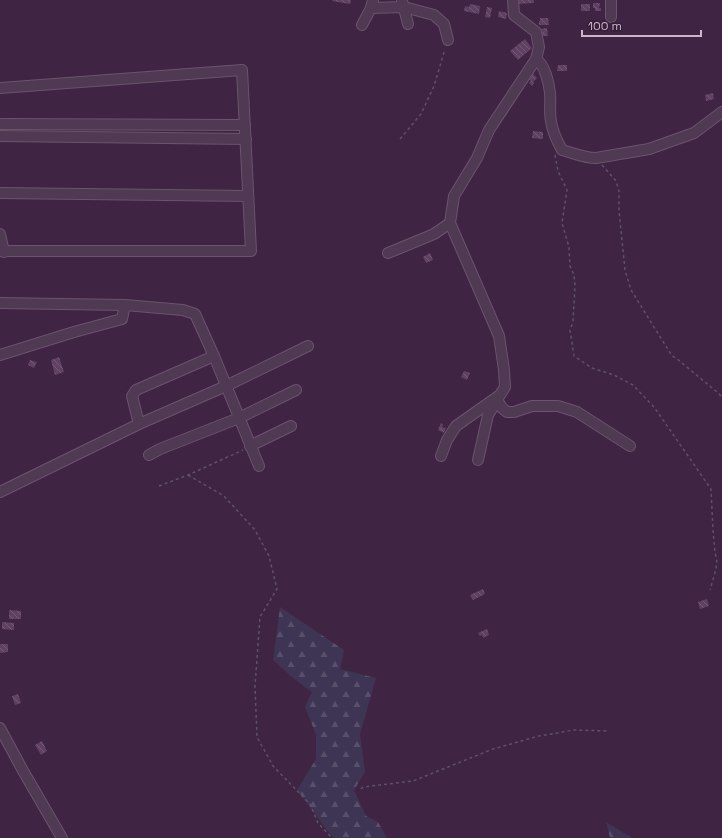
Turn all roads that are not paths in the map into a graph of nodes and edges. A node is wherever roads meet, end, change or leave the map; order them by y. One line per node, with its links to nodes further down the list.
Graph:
1 (513, 0): 9 (street)
2 (611, 0): 5 (street)
3 (403, 3): 4 (street); 6 (street); 8 (street)
4 (372, 4): 7 (street)
5 (611, 17)
6 (408, 24)
7 (362, 25)
8 (448, 40)
9 (536, 59): 11 (street); 18 (street)
10 (0, 88): 13 (street)
11 (722, 112)
12 (0, 124): 13 (street)
13 (245, 125): 15 (street)
14 (0, 136): 15 (street)
15 (246, 140): 17 (street)
16 (0, 193): 17 (street)
17 (248, 196): 20 (street)
18 (450, 223): 21 (street); 29 (street)
19 (0, 234): 20 (street)
20 (2, 251)
21 (388, 253)
22 (0, 303): 23 (street)
23 (125, 305): 25 (street); 26 (street)
24 (308, 346): 27 (street)
25 (0, 355)
26 (214, 356): 27 (street); 31 (street)
27 (226, 386): 30 (street); 31 (street)
28 (296, 390): 30 (street)
29 (498, 397): 34 (street); 36 (street); 37 (street)
30 (239, 418): 33 (street); 35 (street)
31 (139, 424): 39 (street)
32 (291, 426): 33 (street)
33 (250, 446): 38 (street)
34 (630, 446)
35 (149, 455)
36 (441, 456)
37 (478, 460)
38 (259, 466)
39 (0, 492)
40 (0, 728): 41 (street)
41 (62, 838)

